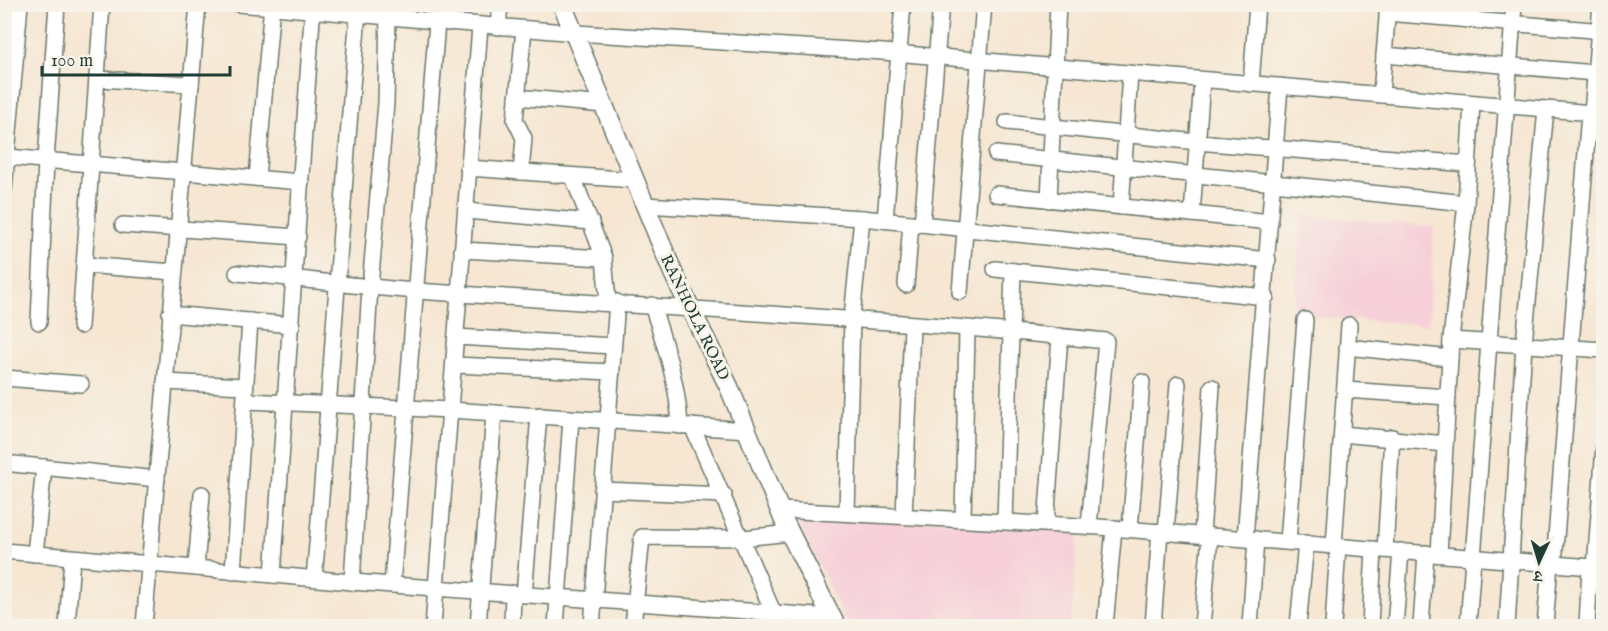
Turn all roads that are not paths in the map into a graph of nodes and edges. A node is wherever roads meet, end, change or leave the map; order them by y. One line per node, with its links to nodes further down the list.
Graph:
1 (20, 4): 55 (street)
2 (57, 4): 56 (street)
3 (102, 4): 37 (street)
4 (198, 4): 39 (street)
5 (238, 4): 16 (street)
6 (449, 4): 22 (street)
7 (500, 4): 25 (street)
8 (562, 4): 28 (street, RANHOLA ROAD)
9 (903, 4): 29 (street)
10 (941, 4): 31 (street)
11 (984, 4): 32 (street)
12 (1058, 4): 34 (street)
13 (1257, 4): 40 (street)
14 (1514, 4): 23 (street)
15 (1601, 4): 27 (street)
16 (272, 6): 17 (street); 66 (street)
17 (313, 7): 18 (street); 68 (street)
18 (355, 9): 21 (street); 96 (street)
19 (1388, 9): 23 (street); 30 (street)
20 (412, 12): 21 (street); 22 (street)
21 (388, 16): 98 (street)
22 (443, 22): 24 (street); 99 (street)
23 (1513, 23): 27 (street); 33 (street)
24 (480, 26): 25 (street); 60 (street)
25 (498, 27): 26 (street)
26 (524, 29): 28 (street); 43 (street)
27 (1601, 30): 35 (street)
28 (576, 33): 29 (street); 45 (street, RANHOLA ROAD)
29 (899, 54): 31 (street); 79 (street)
30 (1384, 55): 33 (street); 42 (street)
31 (937, 57): 32 (street); 82 (street)
32 (978, 60): 34 (street); 84 (street)
33 (1510, 66): 35 (street); 46 (street)
34 (1055, 67): 36 (street); 50 (street)
35 (1596, 73): 48 (street)
36 (1130, 74): 38 (street); 51 (street)
37 (97, 79): 39 (street); 58 (street)
38 (1202, 81): 40 (street); 52 (street)
39 (191, 84): 62 (street)
40 (1251, 84): 41 (street)
41 (1280, 86): 42 (street); 53 (street)
42 (1381, 95): 44 (street)
43 (517, 97): 45 (street); 63 (street)
44 (1472, 103): 46 (street); 59 (street)
45 (604, 105): 67 (street, RANHOLA ROAD)
46 (1507, 105): 47 (street); 120 (street)
47 (1546, 109): 48 (street); 121 (street)
48 (1595, 113): 124 (street)
49 (1007, 122): 50 (street)
50 (1052, 126): 51 (street); 57 (street)
51 (1125, 136): 52 (street); 61 (street)
52 (1197, 142): 53 (street); 64 (street)
53 (1275, 149): 59 (street); 69 (street)
54 (996, 154): 57 (street)
55 (7, 157): 56 (street); 70 (street)
56 (46, 160): 58 (street); 110 (street)
57 (1050, 161): 61 (street); 72 (street)
58 (91, 164): 62 (street); 90 (street)
59 (1468, 164): 73 (street)
60 (468, 168): 63 (street); 76 (street)
61 (1123, 168): 64 (street); 75 (street)
62 (183, 172): 66 (street); 85 (street)
63 (521, 172): 65 (street)
64 (1194, 175): 69 (street); 77 (street)
65 (573, 177): 67 (street); 80 (street)
66 (257, 178): 68 (street)
67 (634, 180): 74 (street, RANHOLA ROAD)
68 (301, 182): 86 (street)
69 (1273, 182): 73 (street); 81 (street)
70 (4, 190)
71 (996, 194): 72 (street)
72 (1049, 200): 75 (street)
73 (1466, 203): 119 (street)
74 (645, 205): 78 (street); 105 (street, RANHOLA ROAD)
75 (1121, 207): 77 (street)
76 (466, 211): 80 (street); 87 (street)
77 (1192, 214): 81 (street)
78 (862, 218): 79 (street); 107 (street)
79 (885, 220): 82 (street)
80 (591, 222): 88 (street)
81 (1270, 222): 89 (street)
82 (916, 223): 84 (street); 97 (street)
83 (123, 225): 85 (street)
84 (964, 228): 89 (street); 100 (street)
85 (178, 229): 86 (street); 93 (street)
86 (297, 237): 95 (street)
87 (462, 250): 88 (street); 101 (street)
88 (604, 258): 103 (street)
89 (1268, 260): 102 (street)
90 (84, 265): 93 (street); 113 (street)
91 (995, 269): 92 (street)
92 (1013, 271): 102 (street); 116 (street)
93 (174, 273): 106 (street)
94 (237, 273): 95 (street)
95 (295, 278): 96 (street); 111 (street)
96 (339, 282): 98 (street); 139 (street)
97 (906, 285)
98 (370, 287): 99 (street); 140 (street)
99 (414, 291): 101 (street); 141 (street)
100 (960, 292)
101 (459, 294): 103 (street); 117 (street)
102 (1266, 297): 172 (street)
103 (613, 302): 104 (street); 122 (street)
104 (652, 305): 105 (street); 147 (street)
105 (691, 308): 107 (street); 148 (street, RANHOLA ROAD)
106 (170, 314): 109 (street); 130 (street)
107 (852, 320): 114 (street); 160 (street)
108 (1305, 320): 173 (street)
109 (250, 321): 111 (street); 136 (street)
110 (39, 322)
111 (292, 325): 138 (street)
112 (1349, 325): 123 (street)
113 (80, 326)
114 (912, 326): 115 (street); 161 (street)
115 (967, 329): 116 (street); 162 (street)
116 (1010, 331): 118 (street); 163 (street)
117 (456, 337): 122 (street); 127 (street)
118 (1060, 337): 164 (street); 165 (street)
119 (1451, 340): 120 (street); 126 (street)
120 (1489, 342): 121 (street); 181 (street)
121 (1524, 344): 124 (street); 183 (street)
122 (613, 345): 128 (street)
123 (1347, 347): 126 (street); 135 (street)
124 (1570, 347): 125 (street); 184 (street)
125 (1604, 350)
126 (1450, 358): 137 (street)
127 (454, 365): 128 (street); 142 (street)
128 (612, 372): 146 (street)
129 (4, 378): 132 (street)
130 (165, 382): 136 (street); 155 (street)
131 (1142, 382): 167 (street)
132 (81, 384)
133 (1178, 384): 168 (street)
134 (1212, 387): 170 (street)
135 (1345, 390): 137 (street); 149 (street)
136 (244, 394): 138 (street); 188 (street)
137 (1448, 397): 151 (street)
138 (286, 403): 139 (street); 189 (street)
139 (330, 406): 140 (street); 190 (street)
140 (361, 407): 141 (street); 191 (street)
141 (407, 408): 142 (street); 192 (street)
142 (451, 410): 143 (street); 193 (street)
143 (494, 413): 144 (street); 194 (street)
144 (539, 415): 145 (street); 195 (street)
145 (571, 419): 146 (street); 196 (street)
146 (608, 421): 147 (street); 156 (street)
147 (686, 426): 148 (street); 158 (street)
148 (747, 430): 159 (street, RANHOLA ROAD)
149 (1342, 434): 150 (street); 175 (street)
150 (1392, 437): 151 (street); 176 (street)
151 (1445, 444): 180 (street)
152 (1604, 447): 186 (street)
153 (4, 463): 154 (street)
154 (44, 467): 155 (street); 179 (street)
155 (157, 479): 185 (street)
156 (602, 490): 158 (street); 197 (street)
157 (202, 495): 187 (street)
158 (724, 495): 171 (street)
159 (780, 510): 160 (street); 169 (street, RANHOLA ROAD)
160 (847, 513): 161 (street)
161 (904, 516): 162 (street)
162 (963, 519): 163 (street)
163 (1005, 521): 164 (street)
164 (1046, 524): 165 (street)
165 (1089, 526): 166 (street)
166 (1114, 528): 167 (street); 209 (street)
167 (1130, 529): 168 (street)
168 (1163, 532): 170 (street); 210 (street)
169 (790, 533): 171 (street); 200 (street, RANHOLA ROAD)
170 (1206, 535): 172 (street); 211 (street)
171 (743, 538): 198 (street); 199 (street)
172 (1250, 539): 173 (street); 212 (street)
173 (1288, 542): 174 (street)
174 (1306, 543): 175 (street); 213 (street)
175 (1336, 546): 176 (street); 214 (street)
176 (1380, 549): 178 (street); 215 (street)
177 (4, 551): 179 (street)
178 (1401, 551): 180 (street); 216 (street)
179 (35, 554): 182 (street)
180 (1432, 554): 181 (street); 217 (street)
181 (1474, 557): 183 (street); 218 (street)
182 (72, 558): 185 (street); 201 (street)
183 (1510, 561): 184 (street); 219 (street)
184 (1552, 564): 186 (street); 220 (street)
185 (150, 565): 187 (street); 202 (street)
186 (1596, 567): 221 (street)
187 (196, 568): 188 (street)
188 (233, 572): 189 (street)
189 (273, 575): 190 (street)
190 (315, 578): 191 (street)
191 (352, 582): 192 (street)
192 (392, 585): 193 (street)
193 (435, 589): 194 (street); 203 (street)
194 (481, 592): 195 (street); 204 (street)
195 (518, 594): 196 (street); 205 (street)
196 (559, 597): 197 (street); 206 (street)
197 (594, 600): 198 (street); 207 (street)
198 (634, 604): 199 (street); 208 (street)
199 (774, 614): 200 (street)
200 (833, 622)
201 (68, 627)
202 (144, 627)
203 (433, 627)
204 (478, 627)
205 (512, 627)
206 (556, 627)
207 (592, 627)
208 (633, 627)
209 (1105, 627)
210 (1153, 627)
211 (1202, 627)
212 (1250, 627)
213 (1299, 627)
214 (1333, 627)
215 (1370, 627)
216 (1395, 627)
217 (1421, 627)
218 (1468, 627)
219 (1507, 627)
220 (1545, 627)
221 (1587, 627)

